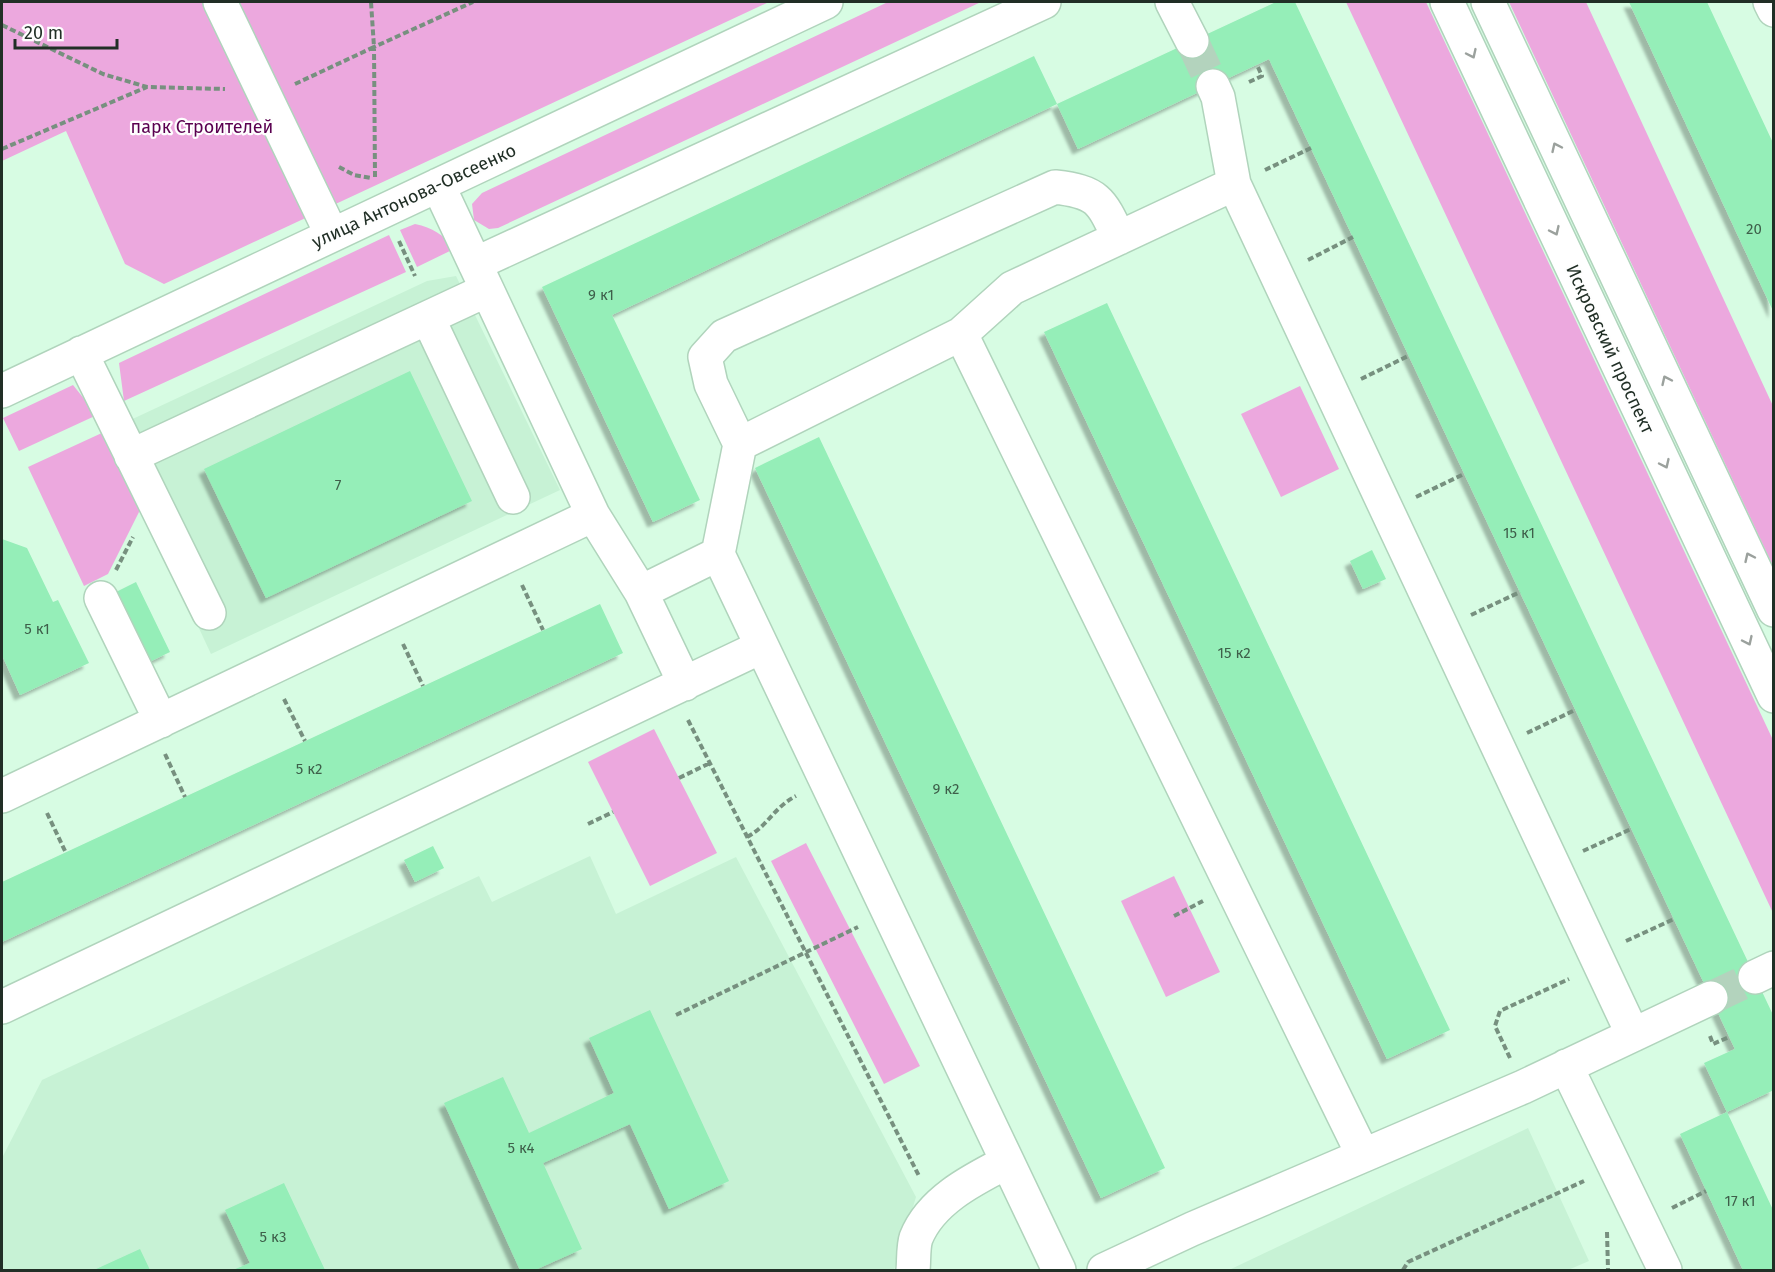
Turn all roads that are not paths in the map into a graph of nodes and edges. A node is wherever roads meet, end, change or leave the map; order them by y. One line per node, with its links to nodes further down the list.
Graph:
1 (220, 2): 13 (street)
2 (826, 2): 12 (street, улица Антонова-Овсеенко)
3 (1044, 2): 15 (street)
4 (1172, 2): 9 (street)
5 (1447, 2): 31 (street, Искровский проспект, one-way to 31)
6 (1488, 2): 27 (street, Искровский проспект, one-way to 6)
7 (1770, 2): 8 (street)
8 (1773, 10)
9 (1191, 41)
10 (1213, 86): 11 (street)
11 (1234, 184): 14 (street); 36 (street)
12 (438, 185): 13 (street, улица Антонова-Овсеенко); 15 (street)
13 (332, 235): 18 (street, улица Антонова-Овсеенко)
14 (1119, 238): 17 (street); 20 (street)
15 (481, 277): 16 (street); 23 (street)
16 (428, 318): 21 (street); 22 (street)
17 (961, 334): 20 (street); 38 (street)
18 (81, 353): 19 (street, улица Антонова-Овсеенко); 21 (street)
19 (2, 391)
20 (740, 444): 24 (street)
21 (131, 456): 28 (street)
22 (513, 497)
23 (593, 515): 25 (street); 32 (street)
24 (718, 554): 25 (street); 29 (street)
25 (641, 592): 30 (street)
26 (102, 598): 32 (street)
27 (1773, 610)
28 (209, 613)
29 (761, 647): 30 (street); 39 (street)
30 (678, 686): 35 (street)
31 (1773, 696)
32 (156, 724): 33 (street)
33 (2, 796)
34 (1711, 998): 36 (street)
35 (2, 1007)
36 (1632, 1035): 37 (street)
37 (1566, 1066): 38 (street); 43 (street)
38 (1363, 1155): 42 (street)
39 (1007, 1162): 40 (street); 41 (street)
40 (913, 1270)
41 (1059, 1270)
42 (1104, 1270)
43 (1665, 1270)

